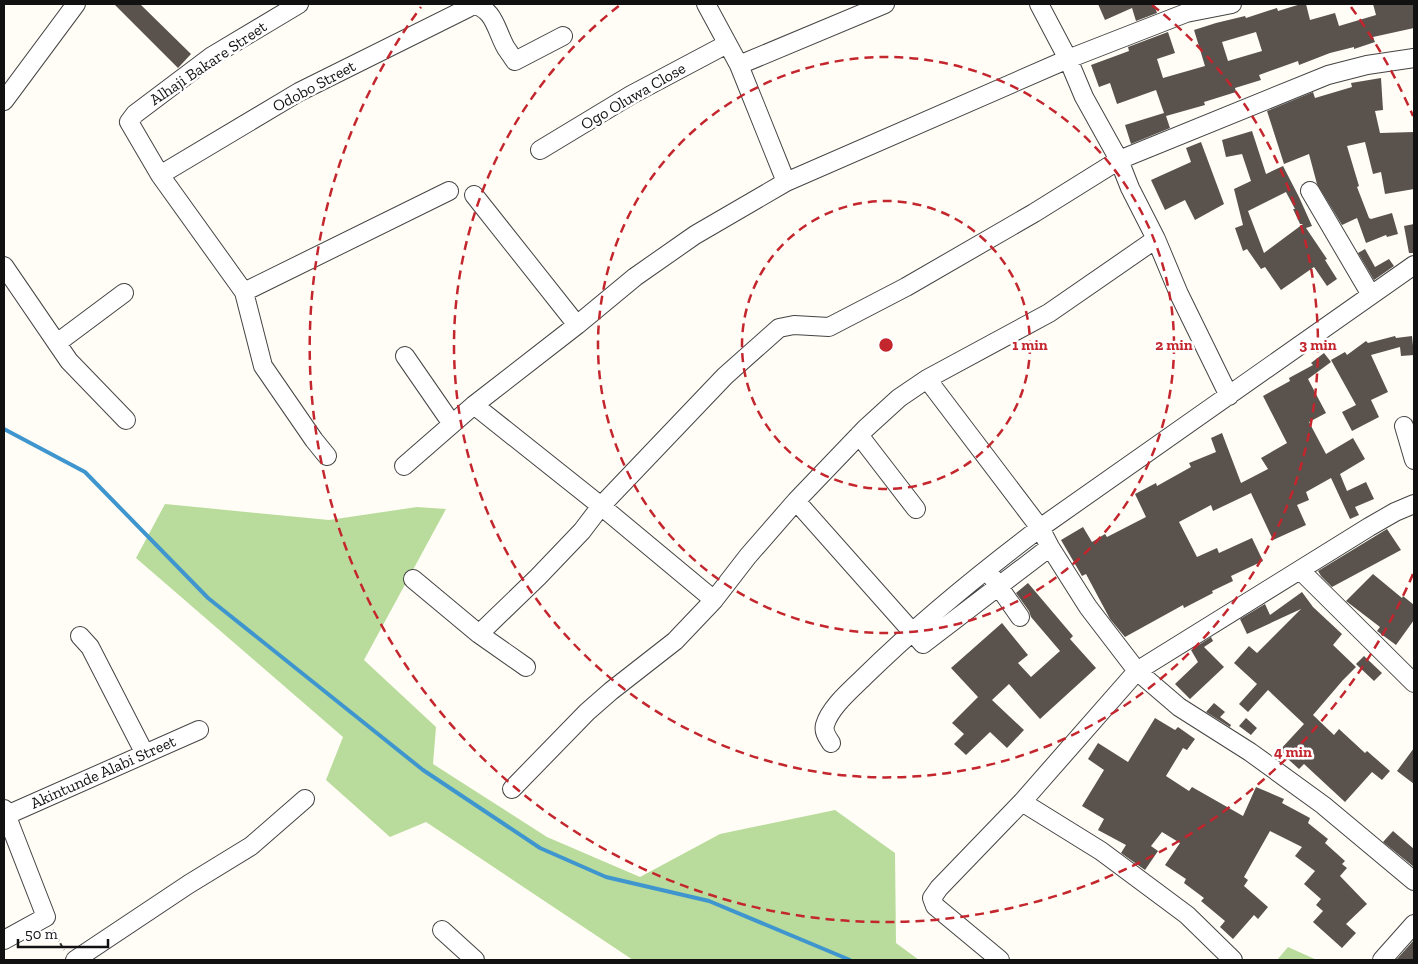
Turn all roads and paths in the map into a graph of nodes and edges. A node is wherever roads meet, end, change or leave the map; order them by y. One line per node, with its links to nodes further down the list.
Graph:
1 (76, 4): 13 (street)
2 (299, 4): 16 (street, Alhaji Bakare Street)
3 (471, 4): 8 (street); 16 (street, Odobo Street)
4 (706, 4): 9 (street)
5 (1038, 4): 11 (street)
6 (1232, 4): 11 (street)
7 (878, 5): 12 (street)
8 (563, 36)
9 (727, 44): 12 (street); 14 (street, Ogo Oluwa Close)
10 (1414, 58): 15 (street)
11 (1068, 59): 15 (street); 17 (street)
12 (739, 65): 17 (street)
13 (4, 101)
14 (540, 150)
15 (1119, 160): 21 (street); 42 (street)
16 (160, 175): 24 (street)
17 (786, 182): 27 (street)
18 (448, 191): 24 (street)
19 (1310, 191): 26 (street)
20 (474, 195): 27 (street)
21 (1156, 239): 30 (street); 31 (street)
22 (1414, 265): 26 (street)
23 (4, 266): 28 (street)
24 (244, 292): 37 (street)
25 (124, 293): 28 (street)
26 (1371, 296): 31 (street)
27 (578, 325): 32 (street)
28 (57, 343): 33 (street)
29 (405, 356): 34 (street)
30 (927, 379): 36 (street); 44 (street)
31 (1229, 396): 44 (street)
32 (474, 405): 34 (street); 42 (street)
33 (126, 420)
34 (452, 424): 39 (street)
35 (1404, 426): 38 (street)
36 (859, 435): 40 (street); 43 (street)
37 (327, 456)
38 (1414, 460)
39 (404, 466)
40 (796, 501): 50 (street); 52 (street)
41 (1414, 504): 47 (street)
42 (601, 506): 50 (street); 53 (street)
43 (916, 509)
44 (1040, 528): 45 (street); 46 (street)
45 (1050, 547): 49 (street); 56 (street)
46 (986, 568): 49 (street); 52 (street)
47 (1300, 570): 56 (street); 57 (street)
48 (413, 579): 53 (street)
49 (999, 585): 51 (street); 52 (street)
50 (714, 600): 61 (street)
51 (1020, 617)
52 (912, 631): 59 (street)
53 (479, 634): 55 (street)
54 (80, 636): 60 (street)
55 (526, 668)
56 (1137, 670): 63 (street); 65 (street)
57 (1414, 683)
58 (199, 730): 60 (street, Akintunde Alabi Street)
59 (830, 743)
60 (145, 754): 64 (street, Akintunde Alabi Street)
61 (512, 789)
62 (305, 799): 70 (street)
63 (1022, 802): 72 (street); 73 (street)
64 (5, 812): 66 (street)
65 (1414, 881)
66 (46, 917): 69 (street); 70 (path)
67 (1414, 924): 74 (street)
68 (442, 930): 71 (street)
69 (4, 940)
70 (70, 956)
71 (475, 960)
72 (1000, 960)
73 (1233, 960)
74 (1382, 960)

